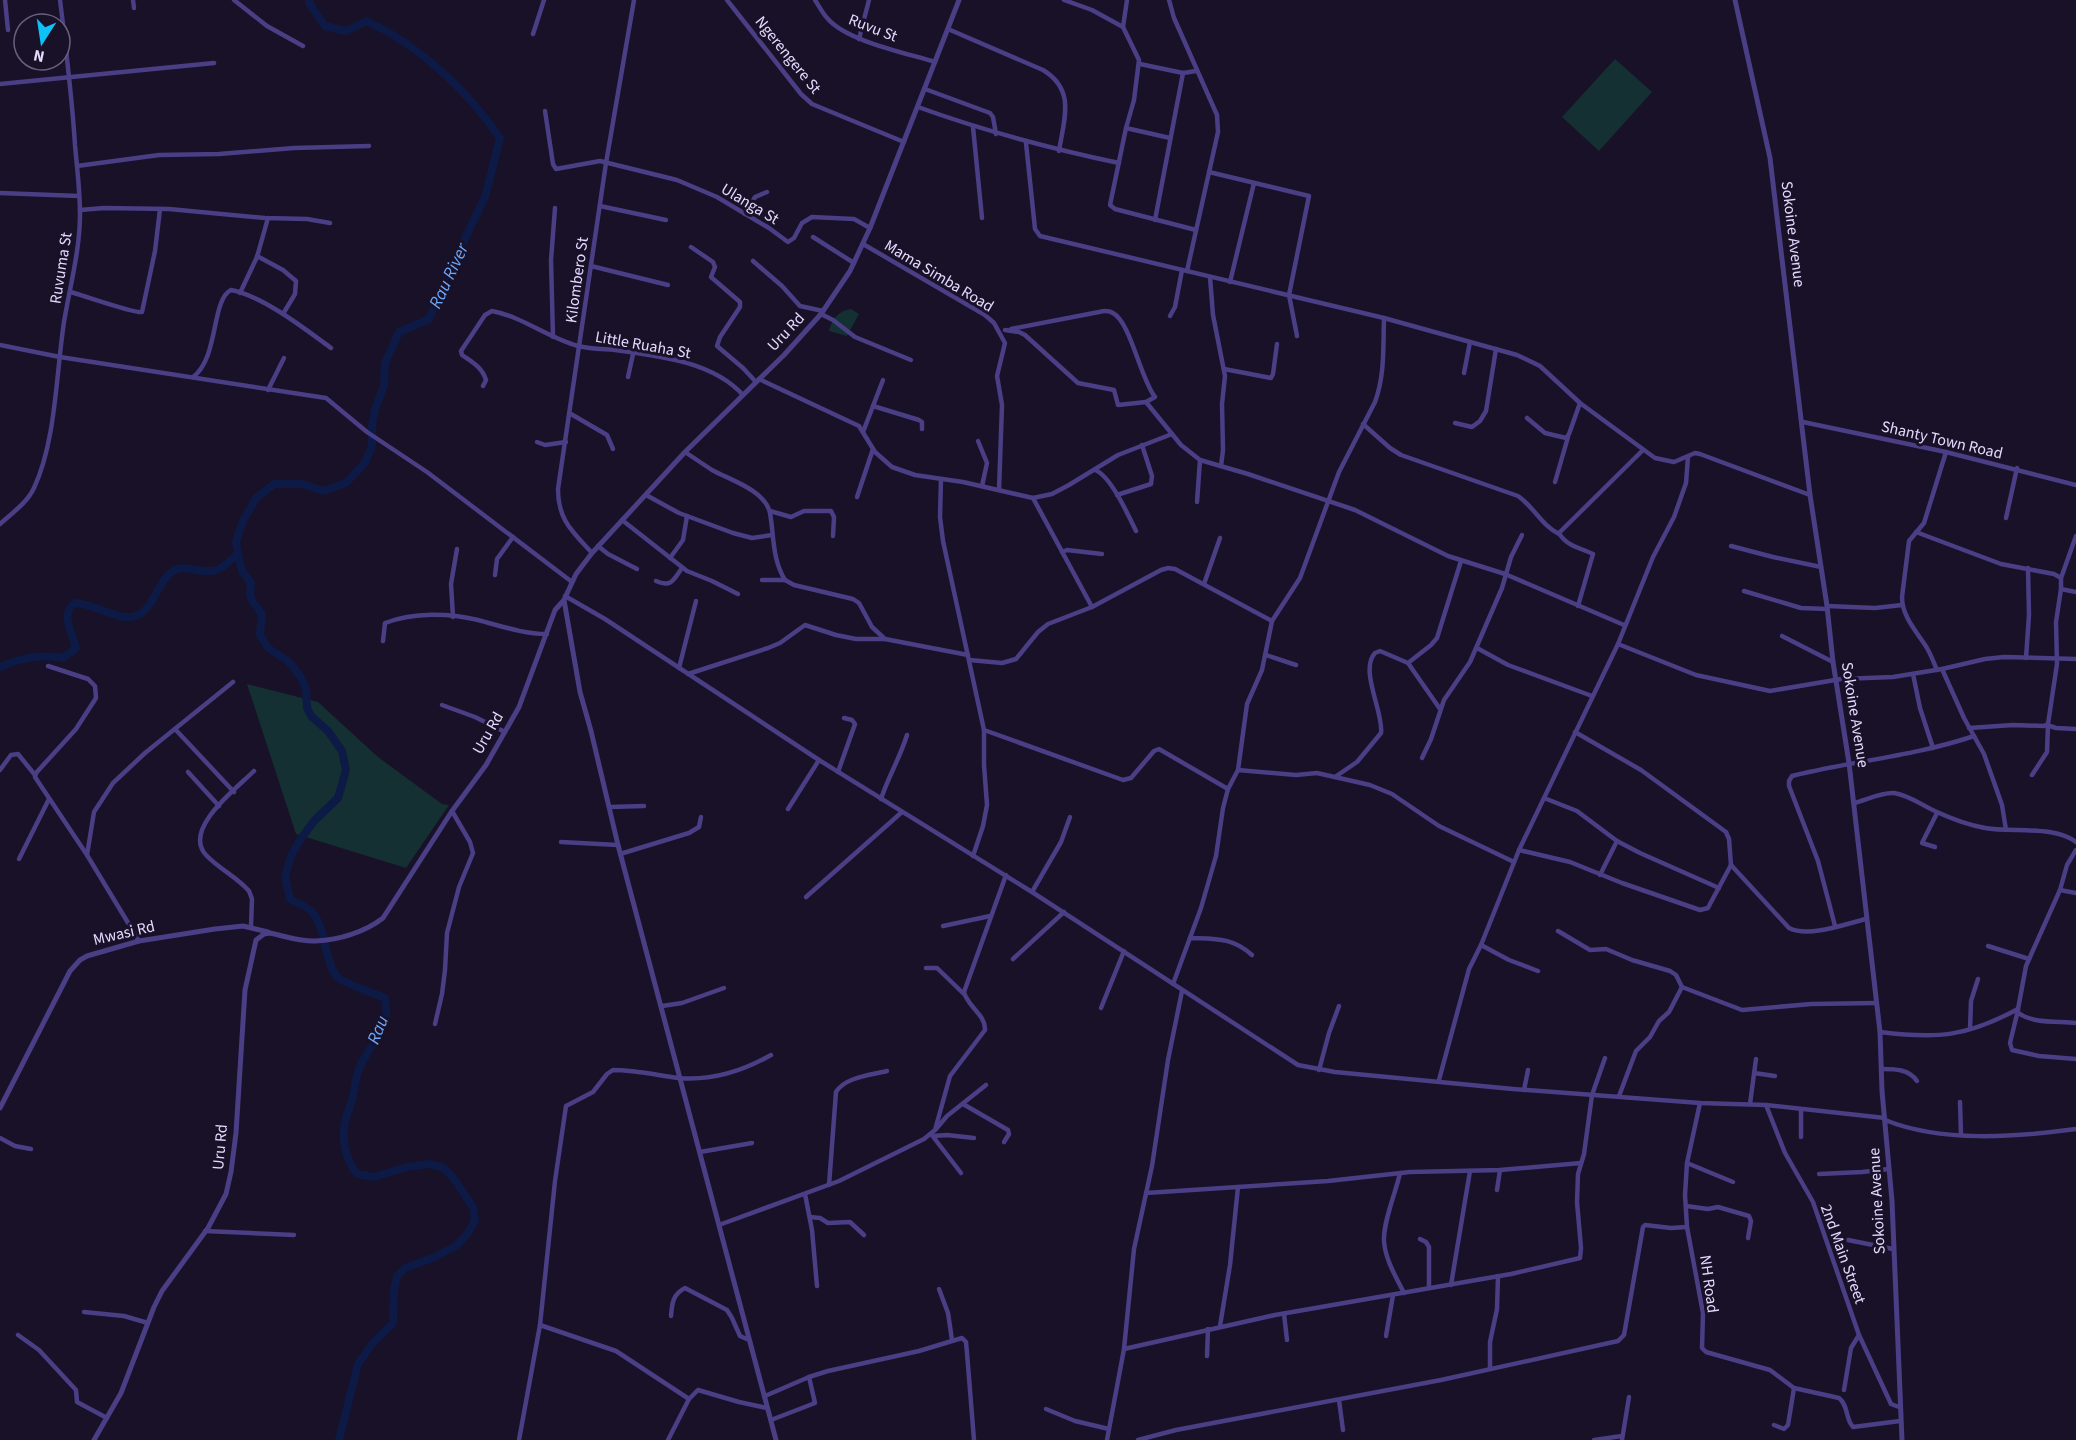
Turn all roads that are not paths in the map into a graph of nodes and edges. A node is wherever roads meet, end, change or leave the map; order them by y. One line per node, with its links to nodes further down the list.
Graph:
1 (5, 0): 18 (street)
2 (60, 0): 27 (street, Ruvuma St)
3 (133, 0): 15 (street)
4 (234, 0): 21 (street)
5 (544, 0): 19 (street)
6 (634, 0): 40 (street, Kilombero St)
7 (727, 0): 36 (street, Ngerengere St)
8 (815, 0): 20 (street, Ruvu St)
9 (868, 0): 20 (street)
10 (959, 0): 17 (street, Uru Rd)
11 (1064, 0): 16 (street)
12 (1127, 0): 16 (street)
13 (1169, 0): 25 (street)
14 (1735, 0): 105 (street, Sokoine Avenue)
15 (134, 9)
16 (1123, 27): 24 (street)
17 (948, 29): 22 (street, Uru Rd); 39 (street)
18 (8, 30)
19 (533, 34)
20 (859, 39): 22 (street, Ruvu St)
21 (303, 46)
22 (935, 62): 29 (street, Uru Rd)
23 (213, 63): 27 (street)
24 (1140, 64): 26 (street); 33 (street)
25 (1196, 71): 26 (street); 43 (street)
26 (1183, 73): 35 (street)
27 (70, 78): 28 (street); 42 (street, Ruvuma St)
28 (0, 84)
29 (925, 89): 30 (street, Uru Rd); 34 (street)
30 (918, 107): 32 (street); 36 (street, Uru Rd)
31 (545, 111): 40 (street)
32 (974, 127): 34 (street); 54 (street)
33 (1126, 128): 35 (street); 41 (street)
34 (996, 134): 37 (street)
35 (1170, 138): 55 (street)
36 (904, 142): 58 (street, Uru Rd)
37 (1026, 143): 39 (street); 67 (street)
38 (369, 146): 42 (street)
39 (1059, 151): 41 (street)
40 (606, 162): 48 (street, Kilombero St); 52 (street, Ulanga St)
41 (1119, 163): 55 (street)
42 (77, 166): 47 (street, Ruvuma St)
43 (1209, 172): 44 (street); 59 (street)
44 (1254, 183): 69 (street); 73 (street)
45 (767, 192): 52 (street)
46 (0, 193): 47 (street)
47 (79, 196): 51 (street, Ruvuma St)
48 (600, 206): 56 (street); 66 (street, Kilombero St)
49 (555, 208): 80 (street)
50 (160, 209): 51 (street); 53 (street); 71 (street)
51 (80, 210): 71 (street, Ruvuma St)
52 (745, 214): 58 (street, Ulanga St)
53 (268, 218): 57 (street); 63 (street)
54 (982, 218)
55 (1155, 219): 59 (street)
56 (666, 220)
57 (330, 223)
58 (870, 228): 61 (street, Uru Rd)
59 (1196, 230): 67 (street)
60 (813, 237): 65 (street)
61 (863, 244): 65 (street, Uru Rd); 78 (street, Mama Simba Road)
62 (691, 247): 96 (street)
63 (257, 255): 72 (street); 75 (street)
64 (753, 261): 74 (street)
65 (854, 263): 74 (street, Uru Rd)
66 (591, 266): 70 (street); 84 (street, Kilombero St)
67 (1184, 270): 68 (street); 76 (street)
68 (1210, 277): 69 (street); 91 (street)
69 (1230, 282): 73 (street)
70 (668, 285)
71 (70, 292): 88 (street, Ruvuma St)
72 (240, 292): 75 (street); 94 (street)
73 (1289, 296): 77 (street); 79 (street)
74 (822, 312): 90 (street); 96 (street, Uru Rd)
75 (284, 314): 85 (street)
76 (1170, 316)
77 (1384, 318): 81 (street); 107 (street)
78 (1003, 331): 100 (street); 100 (street); 130 (street, Mama Simba Road)
79 (1297, 336)
80 (553, 337): 84 (street, Little Ruaha St); 97 (street, Little Ruaha St)
81 (1470, 342): 86 (street); 92 (street)
82 (1277, 344): 91 (street)
83 (0, 345): 88 (street)
84 (580, 347): 87 (street, Little Ruaha St); 103 (street, Kilombero St)
85 (331, 348)
86 (1496, 349): 101 (street); 106 (street)
87 (633, 354): 93 (street); 99 (street, Little Ruaha St)
88 (60, 357): 94 (street); 142 (street, Ruvuma St)
89 (284, 358): 98 (street)
90 (911, 360)
91 (1224, 369): 123 (street)
92 (1464, 373)
93 (628, 376)
94 (193, 377): 98 (street)
95 (883, 380): 102 (street)
96 (758, 381): 99 (street, Uru Rd); 109 (street)
97 (483, 386)
98 (268, 390): 150 (street)
99 (743, 395): 119 (street, Uru Rd)
100 (1146, 402): 110 (street)
101 (1580, 403): 111 (street); 118 (street)
102 (873, 406): 108 (street); 109 (street)
103 (571, 414): 114 (street, Kilombero St); 116 (street)
104 (1527, 418): 111 (street)
105 (1803, 422): 120 (street, Shanty Town Road); 133 (street, Sokoine Avenue)
106 (1455, 423)
107 (1363, 424): 136 (street); 145 (street)
108 (922, 429)
109 (863, 432): 117 (street)
110 (1172, 434): 115 (street); 122 (street)
111 (1568, 437): 127 (street)
112 (978, 441): 129 (street)
113 (537, 442): 114 (street)
114 (566, 442): 156 (street, Kilombero St)
115 (1142, 445): 125 (street); 132 (street)
116 (613, 449)
117 (873, 449): 126 (street); 134 (street)
118 (1643, 450): 121 (street); 145 (street)
119 (685, 452): 131 (street, Uru Rd); 138 (street)
120 (1946, 452): 124 (street, Shanty Town Road); 144 (street)
121 (1688, 457): 133 (street); 184 (street)
122 (1200, 460): 123 (street); 137 (street)
123 (1221, 466): 136 (street)
124 (2017, 468): 128 (street, Shanty Town Road); 140 (street)
125 (1095, 470): 132 (street); 135 (street)
126 (941, 479): 129 (street); 193 (street)
127 (1556, 482)
128 (2076, 484)
129 (982, 486): 130 (street)
130 (999, 490): 135 (street)
131 (646, 495): 139 (street); 141 (street, Uru Rd)
132 (1117, 495): 143 (street)
133 (1810, 495): 160 (street, Sokoine Avenue)
134 (857, 497)
135 (1033, 498): 155 (street)
136 (1329, 501): 159 (street); 183 (street)
137 (1197, 502)
138 (770, 511): 146 (street); 148 (street)
139 (687, 516): 146 (street); 158 (street)
140 (2006, 518)
141 (622, 520): 152 (street, Uru Rd); 158 (street)
142 (0, 524)
143 (1136, 531)
144 (1916, 532): 162 (street); 178 (street)
145 (1559, 534): 179 (street)
146 (772, 535): 168 (street)
147 (1522, 535): 164 (street)
148 (833, 536)
149 (2076, 536): 166 (street)
150 (513, 537): 165 (street); 170 (street)
151 (1220, 538): 171 (street)
152 (598, 546): 156 (street, Uru Rd); 163 (street)
153 (1731, 546): 160 (street)
154 (457, 549): 182 (street)
155 (1062, 552): 157 (street); 180 (street)
156 (592, 553): 170 (street, Uru Rd)
157 (1102, 554)
158 (670, 558): 161 (street)
159 (1461, 561): 164 (street); 197 (street)
160 (1821, 567): 181 (street, Sokoine Avenue)
161 (682, 568): 169 (street); 175 (street)
162 (2028, 568): 166 (street); 194 (street)
163 (637, 569)
164 (1505, 574): 179 (street); 190 (street)
165 (495, 575)
166 (2061, 578): 172 (street)
167 (762, 580): 168 (street)
168 (785, 580): 187 (street)
169 (656, 581)
170 (572, 582): 176 (street, Uru Rd)
171 (1204, 584): 180 (street); 183 (street)
172 (2061, 589): 174 (street); 192 (street)
173 (1744, 591): 181 (street)
174 (2076, 592)
175 (738, 594)
176 (565, 598): 185 (street, Uru Rd); 200 (street); 239 (street)
177 (696, 601): 200 (street)
178 (1902, 605): 181 (street); 201 (street)
179 (1578, 606): 184 (street)
180 (1092, 607): 193 (street)
181 (1827, 608): 196 (street, Sokoine Avenue)
182 (453, 617): 185 (street); 188 (street)
183 (1272, 621): 191 (street)
184 (1624, 625): 189 (street)
185 (547, 634): 215 (street, Uru Rd)
186 (1782, 636): 196 (street)
187 (885, 639): 193 (street); 202 (street)
188 (383, 641)
189 (1618, 645): 204 (street); 206 (street)
190 (1476, 648): 206 (street); 208 (street)
191 (1266, 655): 198 (street); 224 (street)
192 (2057, 657): 194 (street); 195 (street); 210 (street)
193 (969, 658): 214 (street)
194 (2026, 658): 201 (street)
195 (2076, 659)
196 (1833, 662): 204 (street, Sokoine Avenue)
197 (1408, 663): 208 (street); 230 (street)
198 (1296, 665)
199 (48, 666): 228 (street)
200 (679, 668): 202 (street)
201 (1939, 670): 203 (street); 211 (street)
202 (688, 674): 221 (street)
203 (1913, 674): 204 (street); 219 (street)
204 (1836, 680): 222 (street, Sokoine Avenue)
205 (232, 682): 212 (street)
206 (1592, 696): 216 (street)
207 (442, 705): 215 (street)
208 (1440, 709): 220 (street)
209 (844, 718): 227 (street)
210 (2047, 725): 211 (street); 213 (street); 229 (street)
211 (1969, 728): 218 (street)
212 (175, 729): 232 (street); 255 (street)
213 (2076, 729)
214 (984, 730): 231 (street); 256 (street)
215 (505, 732): 241 (street, Uru Rd)
216 (1575, 732): 233 (street); 259 (street)
217 (907, 735): 235 (street)
218 (1974, 736): 219 (street); 246 (street)
219 (1933, 748): 222 (street)
220 (1422, 758)
221 (819, 760): 227 (street); 240 (street)
222 (1849, 763): 236 (street, Sokoine Avenue); 272 (street)
223 (0, 770): 228 (street)
224 (1238, 770): 230 (street); 231 (street)
225 (254, 771): 232 (street)
226 (188, 772): 237 (street)
227 (838, 772): 235 (street)
228 (35, 775): 234 (street)
229 (2032, 775)
230 (1335, 777): 258 (street)
231 (1228, 789): 275 (street)
232 (234, 792): 237 (street)
233 (1544, 798): 247 (street); 252 (street)
234 (48, 799): 255 (street); 257 (street)
235 (881, 799): 242 (street)
236 (1854, 803): 243 (street); 269 (street, Sokoine Avenue)
237 (219, 806): 270 (street)
238 (644, 806): 239 (street)
239 (609, 807): 250 (street)
240 (788, 809)
241 (452, 811): 274 (street, Uru Rd); 297 (street)
242 (902, 812): 256 (street); 266 (street)
243 (1938, 813): 246 (street); 251 (street)
244 (701, 817): 254 (street)
245 (1070, 817): 264 (street)
246 (2006, 830): 249 (street)
247 (1617, 841): 261 (street); 262 (street)
248 (561, 842): 250 (street)
249 (2076, 842)
250 (618, 845): 254 (street)
251 (1935, 847)
252 (1519, 850): 258 (street); 261 (street)
253 (2076, 850): 263 (street)
254 (620, 854): 292 (street)
255 (87, 855): 276 (street)
256 (973, 856): 260 (street)
257 (19, 859)
258 (1514, 862): 277 (street)
259 (1731, 865): 262 (street); 272 (street)
260 (1006, 875): 264 (street); 268 (street)
261 (1600, 875): 262 (street)
262 (1719, 888)
263 (2060, 890): 265 (street); 282 (street)
264 (1032, 892): 267 (street)
265 (2076, 893)
266 (806, 897)
267 (1064, 912): 279 (street); 281 (street)
268 (990, 916): 271 (street); 290 (street)
269 (1866, 919): 272 (street); 291 (street, Sokoine Avenue)
270 (251, 926): 274 (street, Mwasi Rd); 276 (street, Mwasi Rd)
271 (943, 926)
272 (1835, 926)
273 (1558, 931): 287 (street)
274 (270, 933): 353 (street, Uru Rd)
275 (1190, 938): 280 (street); 286 (street)
276 (138, 941): 322 (street, Mwasi Rd)
277 (1481, 945): 284 (street); 311 (street)
278 (1988, 946): 282 (street)
279 (1124, 951): 286 (street); 294 (street)
280 (1252, 955)
281 (1014, 959)
282 (2029, 959): 295 (street)
283 (926, 968): 290 (street)
284 (1538, 971)
285 (1978, 979): 298 (street)
286 (1173, 984): 289 (street)
287 (1682, 987): 291 (street); 316 (street)
288 (724, 988): 292 (street)
289 (1182, 991): 305 (street); 347 (street)
290 (964, 994): 326 (street)
291 (1876, 1003): 299 (street, Sokoine Avenue)
292 (662, 1006): 310 (street)
293 (1339, 1006): 305 (street)
294 (1101, 1008)
295 (2018, 1011): 296 (street); 298 (street); 303 (street)
296 (2076, 1023)
297 (435, 1024)
298 (1970, 1029): 299 (street)
299 (1880, 1032): 304 (street, Sokoine Avenue)
300 (771, 1055): 310 (street)
301 (1605, 1058): 315 (street)
302 (1756, 1059): 308 (street)
303 (2076, 1059)
304 (1881, 1069): 312 (street); 324 (street, Sokoine Avenue)
305 (1319, 1070): 311 (street)
306 (1528, 1070): 314 (street)
307 (887, 1071): 344 (street)
308 (1754, 1073): 309 (street); 320 (street)
309 (1775, 1076)
310 (681, 1078): 334 (street); 371 (street)
311 (1439, 1080): 314 (street)
312 (1917, 1081)
313 (986, 1084): 319 (street)
314 (1524, 1089): 315 (street)
315 (1592, 1095): 316 (street); 335 (street)
316 (1619, 1096): 318 (street)
317 (1959, 1102): 327 (street)
318 (1700, 1103): 320 (street); 336 (street, NH Road)
319 (963, 1104): 326 (street); 331 (street)
320 (1750, 1104): 321 (street)
321 (1766, 1105): 323 (street); 375 (street, 2nd Main Street)
322 (0, 1108)
323 (1801, 1109): 324 (street); 328 (street)
324 (1885, 1119): 327 (street); 337 (street, Sokoine Avenue)
325 (2076, 1129): 327 (street)
326 (933, 1133): 330 (street); 340 (street); 344 (street)
327 (1961, 1135)
328 (1801, 1137)
329 (0, 1138): 333 (street)
330 (974, 1138)
331 (1004, 1142)
332 (752, 1143): 334 (street)
333 (31, 1149)
334 (700, 1152): 351 (street)
335 (1581, 1163): 338 (street); 360 (street)
336 (1687, 1163): 343 (street); 349 (street, NH Road)
337 (1889, 1169): 342 (street); 359 (street, Sokoine Avenue)
338 (1500, 1170): 339 (street); 346 (street)
339 (1470, 1171): 341 (street); 361 (street)
340 (961, 1173)
341 (1400, 1173): 345 (street); 365 (street)
342 (1819, 1174)
343 (1733, 1182)
344 (829, 1185): 348 (street)
345 (1238, 1187): 347 (street); 372 (street)
346 (1497, 1190)
347 (1146, 1193): 380 (street)
348 (805, 1194): 350 (street); 351 (street)
349 (1686, 1206): 352 (street, NH Road); 356 (street)
350 (810, 1216): 355 (street); 362 (street)
351 (719, 1225): 377 (street)
352 (1687, 1227): 382 (street); 384 (street, NH Road)
353 (205, 1231): 354 (street); 370 (street, Uru Rd)
354 (294, 1235)
355 (864, 1235)
356 (1748, 1238)
357 (1420, 1239): 363 (street)
358 (1848, 1240): 359 (street)
359 (1893, 1249): 390 (street, Sokoine Avenue)
360 (1498, 1276): 361 (street); 382 (street)
361 (1451, 1284): 363 (street)
362 (817, 1286)
363 (1429, 1288): 365 (street)
364 (939, 1289): 378 (street)
365 (1404, 1293): 366 (street)
366 (1393, 1295): 368 (street); 376 (street)
367 (84, 1312): 370 (street)
368 (1284, 1314): 372 (street); 379 (street)
369 (671, 1316): 377 (street)
370 (148, 1323): 393 (street, Uru Rd)
371 (540, 1325): 388 (street); 400 (street)
372 (1220, 1326): 373 (street)
373 (1208, 1329): 380 (street); 381 (street)
374 (18, 1335): 393 (street)
375 (1859, 1335): 385 (street); 390 (street, 2nd Main Street)
376 (1386, 1336)
377 (749, 1340): 386 (street)
378 (952, 1340): 383 (street); 404 (street)
379 (1287, 1340)
380 (1124, 1349): 397 (street)
381 (1207, 1356)
382 (1490, 1369): 389 (street)
383 (809, 1377): 386 (street); 394 (street)
384 (1794, 1388): 395 (street, NH Road); 396 (street)
385 (1844, 1390)
386 (765, 1396): 391 (street)
387 (1629, 1397): 399 (street)
388 (689, 1399): 391 (street); 402 (street)
389 (1339, 1400): 398 (street); 406 (street)
390 (1899, 1407): 395 (street, Sokoine Avenue)
391 (767, 1408): 394 (street)
392 (1046, 1409): 397 (street)
393 (107, 1418): 401 (street, Uru Rd)
394 (771, 1420): 403 (street)
395 (1900, 1421): 408 (street, Sokoine Avenue)
396 (1774, 1425)
397 (1109, 1429): 405 (street)
398 (1342, 1430)
399 (1622, 1438): 407 (street)
400 (521, 1439)
401 (94, 1440)
402 (668, 1440)
403 (776, 1440)
404 (974, 1440)
405 (1107, 1440)
406 (1138, 1440)
407 (1594, 1440)
408 (1904, 1440)

